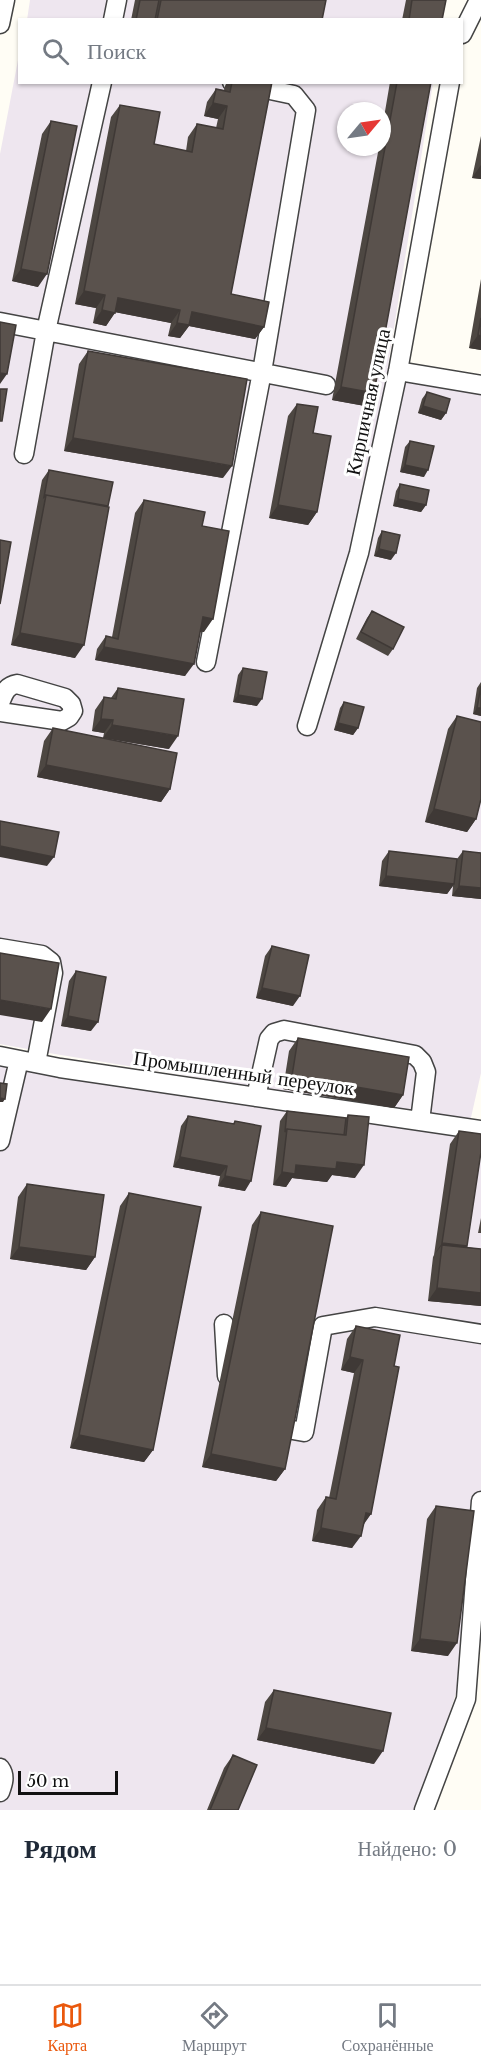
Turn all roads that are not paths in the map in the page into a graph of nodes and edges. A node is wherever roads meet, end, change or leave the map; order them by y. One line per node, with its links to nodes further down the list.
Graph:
1 (5, 0): 5 (street)
2 (117, 0): 4 (street)
3 (479, 0): 6 (street)
4 (114, 18)
5 (0, 24)
6 (463, 32)
7 (102, 84): 11 (street)
8 (242, 84): 13 (street)
9 (450, 84): 12 (street, Кирпичная улица)
10 (0, 322): 11 (street)
11 (46, 331): 13 (street); 16 (street)
12 (398, 371): 15 (street); 20 (street, Кирпичная улица)
13 (262, 372): 14 (street); 17 (street)
14 (326, 385)
15 (481, 385)
16 (24, 454)
17 (206, 662)
18 (0, 703): 19 (street)
19 (0, 712)
20 (307, 726)
21 (0, 948): 23 (street)
22 (0, 1056): 23 (street, Промышленный переулок)
23 (28, 1062): 24 (street, Промышленный переулок); 27 (street)
24 (256, 1097): 25 (street, Промышленный переулок); 25 (street)
25 (420, 1121): 26 (street, Промышленный переулок)
26 (481, 1130)
27 (0, 1141)
28 (224, 1324): 30 (street)
29 (481, 1334): 31 (street)
30 (228, 1395)
31 (250, 1422)
32 (481, 1501): 35 (street)
33 (0, 1768): 34 (street)
34 (0, 1792)
35 (424, 1810)

